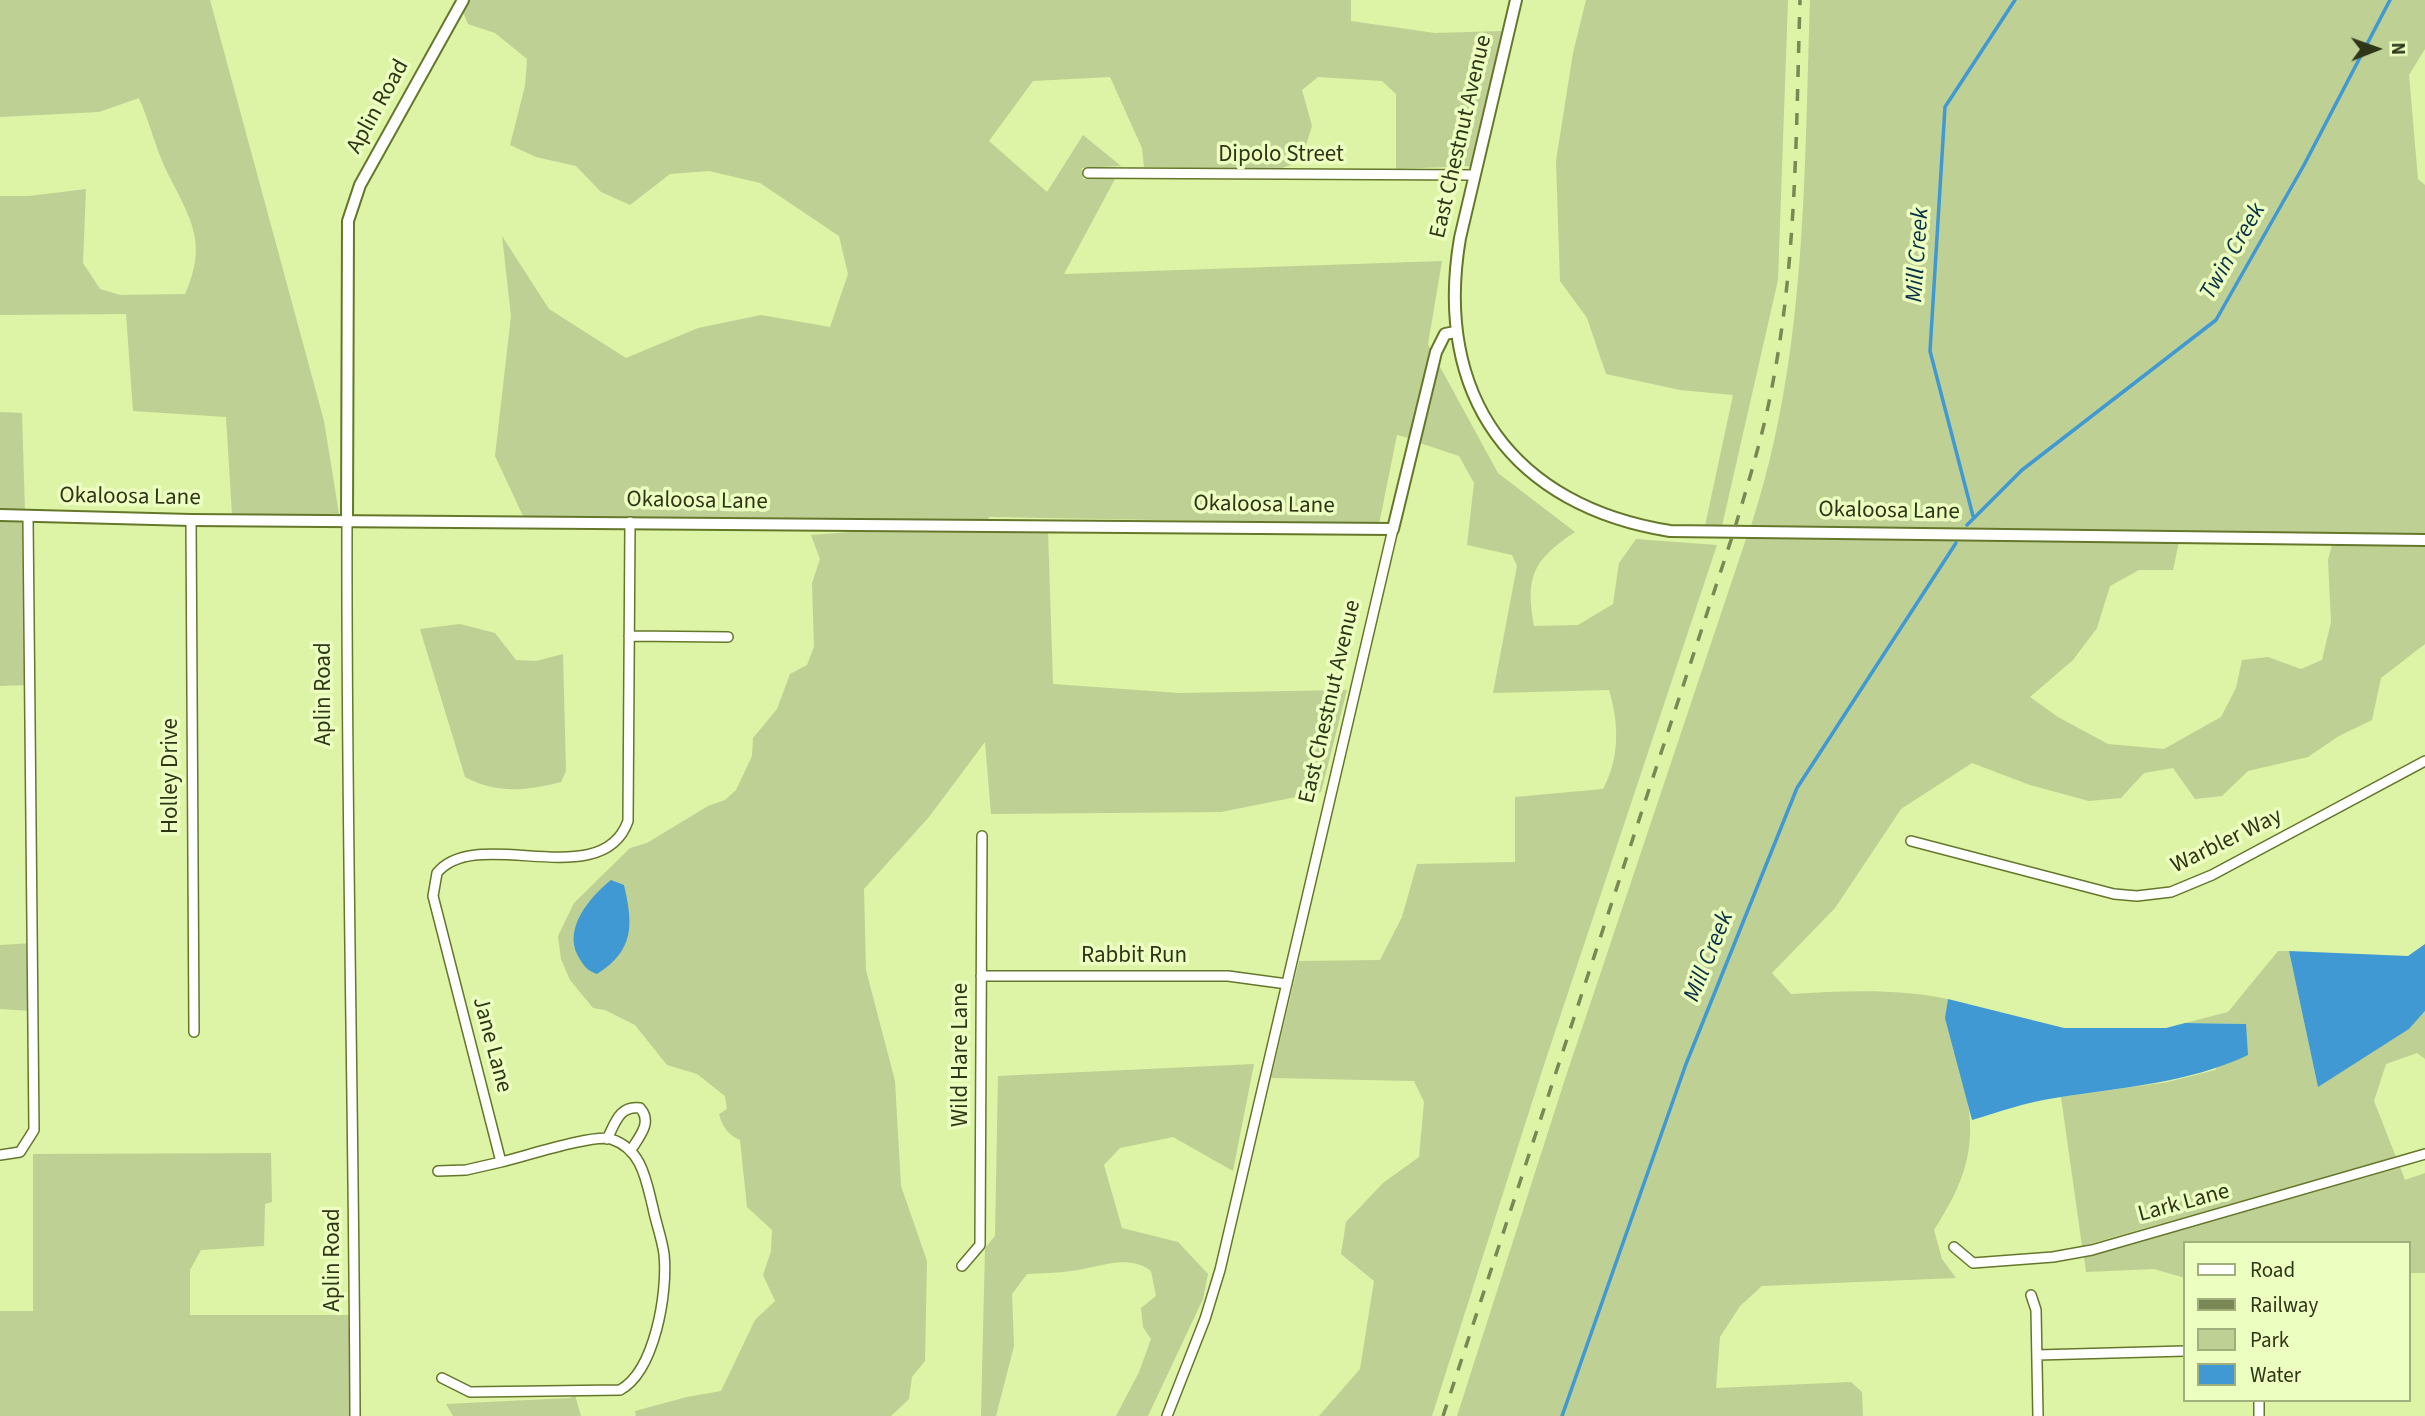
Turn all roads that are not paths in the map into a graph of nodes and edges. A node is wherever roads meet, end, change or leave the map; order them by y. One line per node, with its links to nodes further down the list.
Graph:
1 (463, 0): 8 (street, Aplin Road)
2 (1516, 0): 4 (street, East Chestnut Avenue)
3 (1088, 173): 4 (street, Dipolo Street)
4 (1474, 175): 5 (street, East Chestnut Avenue)
5 (1455, 332): 11 (street, East Chestnut Avenue); 12 (street, Okaloosa Lane)
6 (0, 515): 7 (street, Okaloosa Lane)
7 (28, 518): 9 (street, Okaloosa Lane); 24 (street)
8 (347, 519): 9 (street, Okaloosa Lane); 10 (street, Okaloosa Lane); 33 (street, Aplin Road)
9 (191, 520): 20 (street, Holley Drive)
10 (630, 522): 11 (street, Okaloosa Lane); 13 (street, Jane Lane)
11 (1393, 529): 19 (street, East Chestnut Avenue)
12 (2425, 540)
13 (629, 636): 14 (street); 25 (street, Jane Lane)
14 (728, 637)
15 (2425, 761): 17 (street, Warbler Way)
16 (982, 836): 18 (street, Wild Hare Lane)
17 (1912, 841)
18 (981, 976): 19 (street, Rabbit Run); 28 (street, Wild Hare Lane)
19 (1287, 984): 34 (street, East Chestnut Avenue)
20 (194, 1032)
21 (607, 1139): 22 (street); 22 (street); 25 (street)
22 (631, 1150): 32 (street)
23 (2425, 1154): 27 (street, Lark Lane)
24 (0, 1155)
25 (502, 1162): 26 (street)
26 (438, 1171)
27 (1954, 1247)
28 (962, 1266)
29 (2031, 1295): 31 (street)
30 (2184, 1351): 31 (street)
31 (2038, 1354): 35 (street)
32 (442, 1378)
33 (355, 1416)
34 (1167, 1416)
35 (2038, 1416)

